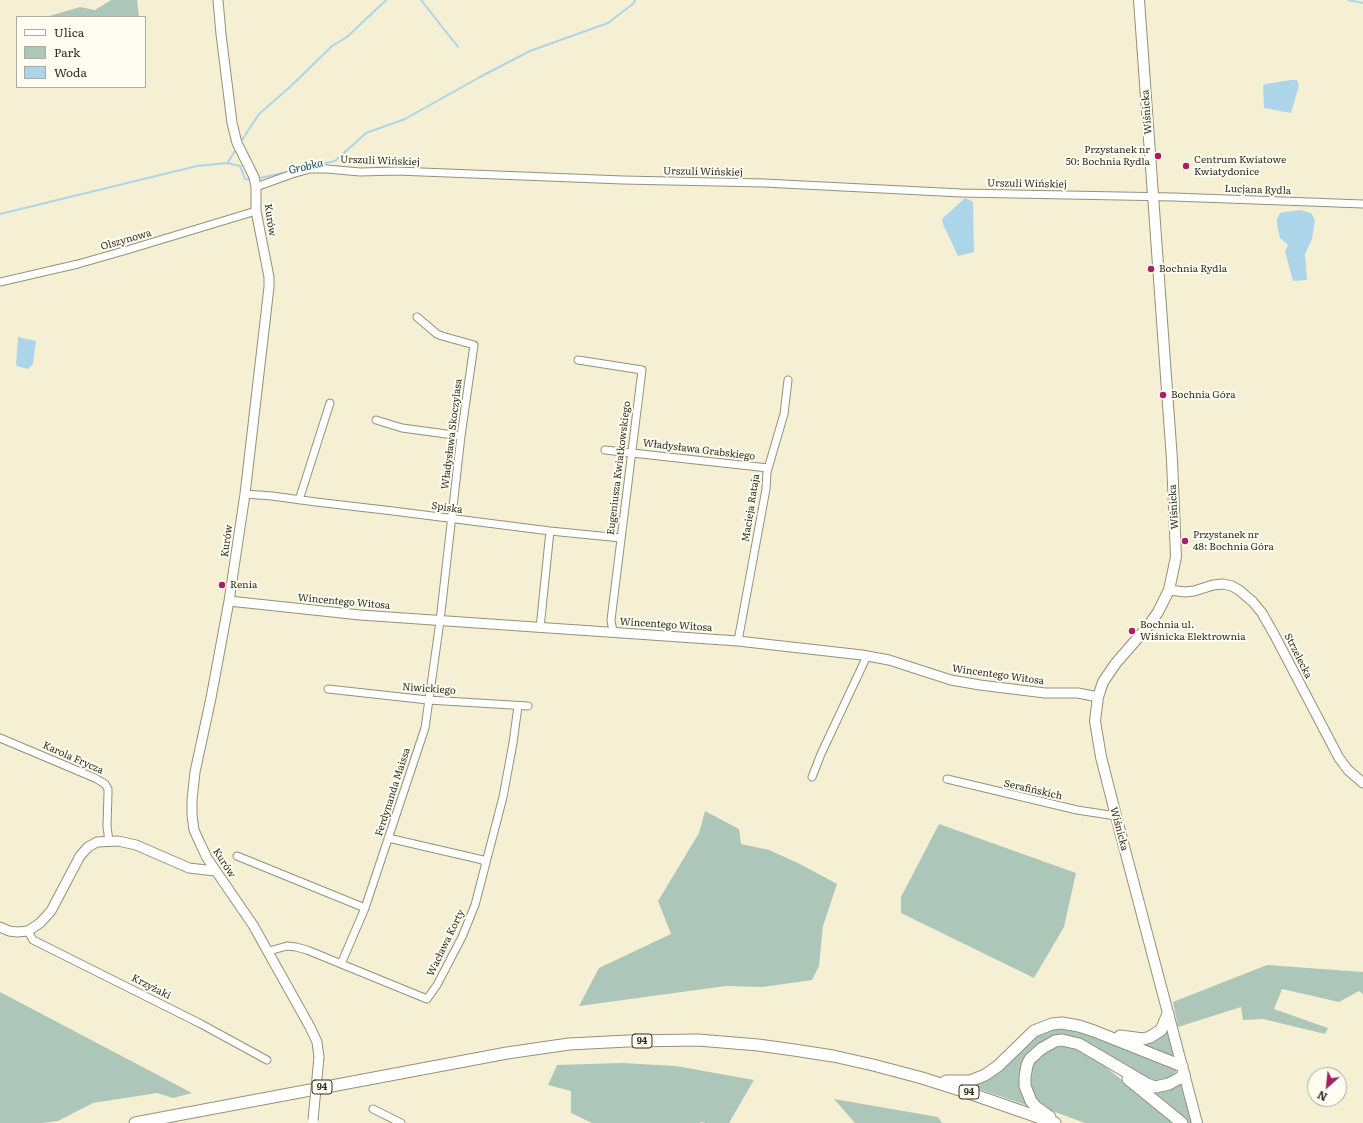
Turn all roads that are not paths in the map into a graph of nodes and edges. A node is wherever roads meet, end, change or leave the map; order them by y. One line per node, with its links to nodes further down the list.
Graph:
1 (218, 0): 3 (street, Kurów)
2 (1139, 0): 4 (main road, Wiśnicka)
3 (255, 183): 4 (street, Urszuli Wińskiej); 6 (street, Kurów)
4 (1153, 197): 5 (street, Lucjana Rydla); 22 (main road, Wiśnicka)
5 (1363, 204)
6 (256, 211): 7 (street, Olszynowa); 17 (street, Kurów)
7 (0, 282)
8 (417, 317): 13 (street, Władysława Skoczylasa)
9 (578, 360): 15 (street, Eugeniusza Kwiatkowskiego)
10 (788, 380): 16 (street, Macieja Rataja)
11 (330, 403): 18 (street)
12 (376, 420): 13 (street)
13 (461, 436): 19 (street, Władysława Skoczylasa)
14 (605, 450): 15 (street, Władysława Grabskiego)
15 (632, 452): 16 (street, Władysława Grabskiego); 21 (street, Eugeniusza Kwiatkowskiego)
16 (768, 468): 27 (street, Macieja Rataja)
17 (245, 494): 18 (street, Spiska); 23 (street, Kurów)
18 (299, 500): 19 (street, Spiska)
19 (452, 519): 20 (street, Spiska); 24 (street, Władysława Skoczylasa)
20 (550, 531): 21 (street, Spiska); 25 (street)
21 (621, 538): 26 (street, Eugeniusza Kwiatkowskiego)
22 (1169, 590): 30 (main road, Wiśnicka); 37 (street, Strzelecka)
23 (230, 601): 24 (street, Wincentego Witosa); 42 (street, Kurów)
24 (440, 621): 25 (street, Wincentego Witosa); 31 (street, Ferdynanda Maissa)
25 (540, 628): 26 (street, Wincentego Witosa)
26 (613, 632): 27 (street, Wincentego Witosa)
27 (738, 641): 28 (street, Wincentego Witosa)
28 (867, 656): 30 (street, Wincentego Witosa); 35 (street)
29 (328, 689): 31 (street, Niwickiego)
30 (1098, 697): 38 (main road, Wiśnicka)
31 (428, 700): 32 (street, Niwickiego); 39 (street, Ferdynanda Maissa)
32 (518, 706): 33 (street, Niwickiego); 43 (street, Wacława Korty)
33 (528, 706)
34 (0, 738): 40 (street, Karola Frycza)
35 (812, 777)
36 (947, 779): 38 (street, Serafińskich)
37 (1363, 783)
38 (1116, 816): 51 (main road, Wiśnicka)
39 (388, 838): 43 (street); 46 (street, Ferdynanda Maissa)
40 (109, 842): 44 (street); 48 (street)
41 (236, 856): 46 (street)
42 (207, 858): 44 (street); 45 (street, Kurów)
43 (485, 864): 50 (street, Wacława Korty)
44 (199, 868): 45 (street)
45 (215, 871): 49 (street, Kurów)
46 (365, 908): 50 (street, Ferdynanda Maissa)
47 (0, 927): 48 (street)
48 (28, 931): 54 (street, Krzyżaki)
49 (269, 951): 50 (street, Wacława Korty); 59 (street, Kurów, bridge)
50 (341, 964)
51 (1168, 1014): 52 (main road); 55 (main road, Wiśnicka)
52 (1094, 1031): 55 (main road); 56 (main road)
53 (1103, 1059): 55 (main road); 64 (main road); 65 (main road)
54 (267, 1060)
55 (1183, 1070): 66 (main road, Wiśnicka)
56 (922, 1078): 57 (main road, 94); 60 (main road, 94)
57 (1015, 1108): 62 (main road); 63 (main road, 94)
58 (373, 1109): 61 (street)
59 (313, 1121)
60 (135, 1123)
61 (401, 1123)
62 (1039, 1123)
63 (1055, 1123)
64 (1062, 1123)
65 (1182, 1123)
66 (1197, 1123)

